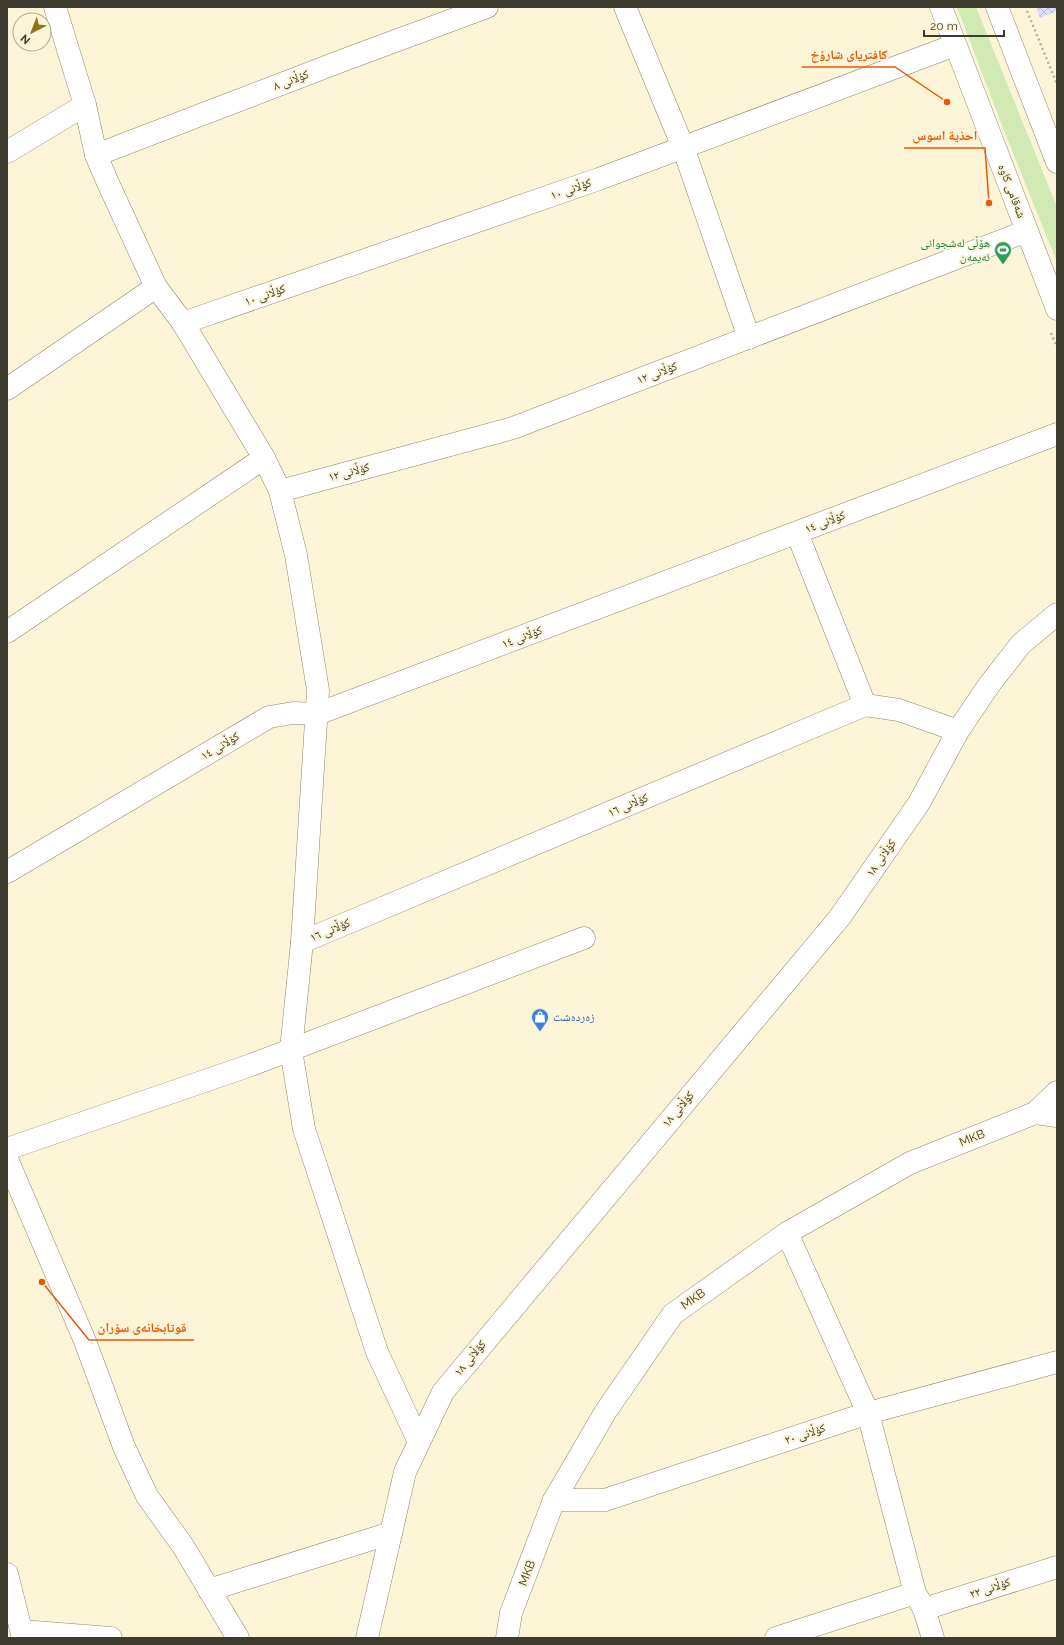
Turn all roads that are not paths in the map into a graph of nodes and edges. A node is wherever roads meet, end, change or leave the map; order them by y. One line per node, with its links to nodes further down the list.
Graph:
1 (55, 7): 7 (street)
2 (487, 7): 10 (street, کۆڵانی ٨)
3 (625, 7): 8 (street)
4 (941, 7): 6 (street, شەقامی کاوە)
5 (997, 7): 11 (street)
6 (955, 45): 8 (street, کۆڵانی ١٠); 12 (street, شەقامی کاوە)
7 (84, 105): 9 (street); 10 (street)
8 (683, 147): 15 (street, کۆڵانی ١٠); 16 (street)
9 (7, 152)
10 (96, 155): 13 (street)
11 (1057, 162)
12 (1027, 231): 14 (street, شەقامی کاوە); 16 (street, کۆڵانی ١٢)
13 (156, 287): 15 (street); 17 (street)
14 (1057, 309)
15 (183, 323): 19 (street)
16 (749, 338): 20 (street, کۆڵانی ١٢)
17 (7, 389)
18 (1057, 434): 21 (street, کۆڵانی ١٤)
19 (264, 458): 20 (street); 23 (street)
20 (280, 491): 25 (street)
21 (797, 533): 24 (street); 25 (street, کۆڵانی ١٤)
22 (1057, 614): 26 (street, کۆڵانی ١٨)
23 (7, 632)
24 (865, 705): 26 (street); 29 (street, کۆڵانی ١٦)
25 (317, 714): 27 (street, کۆڵانی ١٤); 29 (street)
26 (958, 731): 39 (street, کۆڵانی ١٨)
27 (7, 872)
28 (584, 938): 30 (street)
29 (302, 942): 30 (street)
30 (292, 1050): 34 (street); 39 (street)
31 (1057, 1092): 32 (street)
32 (1035, 1113): 33 (street); 36 (street, MKB)
33 (1057, 1116)
34 (7, 1149)
35 (7, 1159): 44 (street)
36 (787, 1233): 38 (street); 40 (street, MKB)
37 (1057, 1362): 38 (street, کۆڵانی ٢٠)
38 (868, 1413): 40 (street, کۆڵانی ٢٠); 45 (street)
39 (419, 1442): 41 (street, کۆڵانی ١٨)
40 (554, 1500): 50 (street, MKB)
41 (391, 1533): 44 (street); 49 (street, کۆڵانی ١٨)
42 (1057, 1567): 45 (street, کۆڵانی ٢٢)
43 (7, 1574): 46 (street)
44 (209, 1590): 48 (street)
45 (919, 1601): 51 (street, کۆڵانی ٢٢); 52 (street)
46 (22, 1635): 47 (street)
47 (111, 1638)
48 (238, 1638)
49 (367, 1638)
50 (507, 1638)
51 (776, 1638)
52 (933, 1638)

